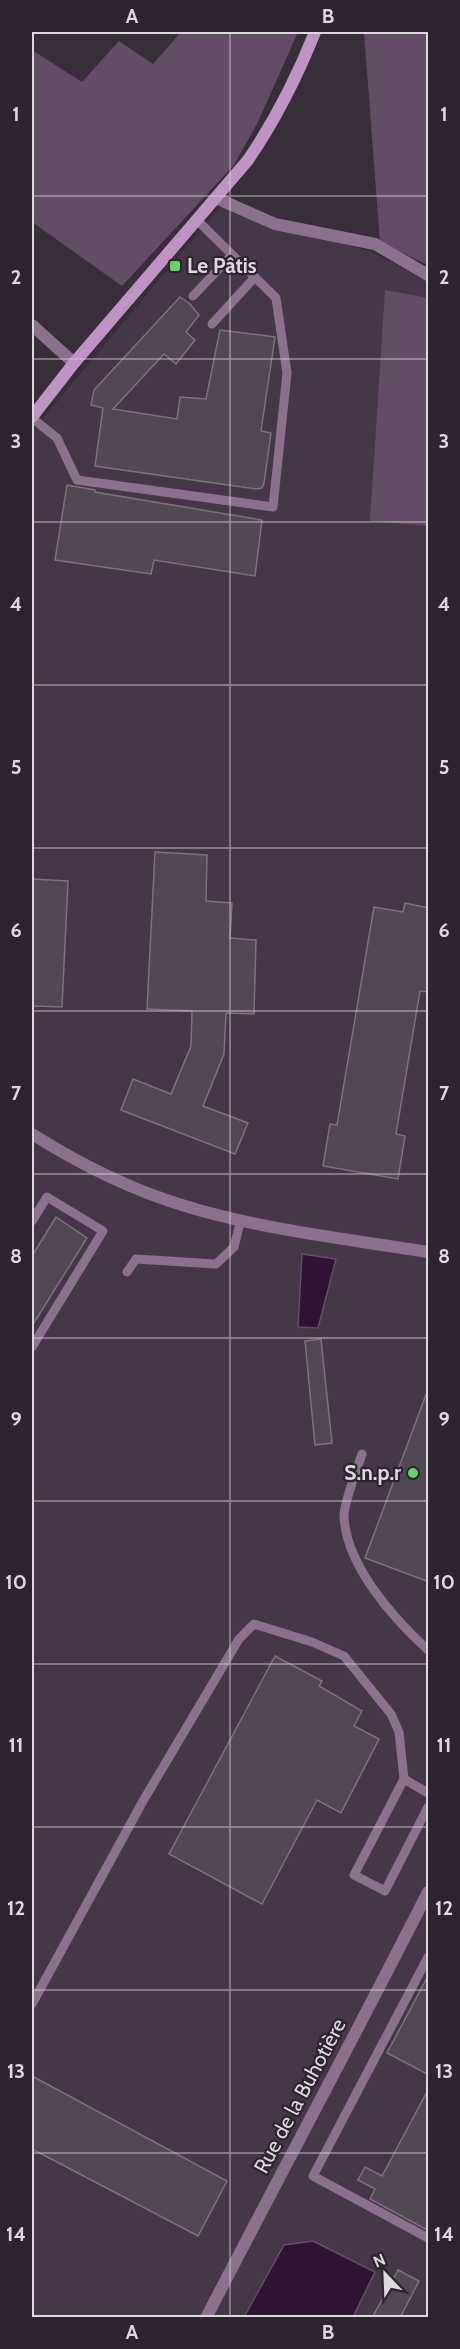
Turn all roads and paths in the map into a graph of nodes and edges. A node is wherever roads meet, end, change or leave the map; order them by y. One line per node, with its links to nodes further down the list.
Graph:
1 (315, 32): 2 (main road)
2 (216, 198): 3 (main road); 5 (street)
3 (197, 220): 4 (lane); 10 (main road)
4 (232, 255): 6 (lane); 7 (lane)
5 (429, 275)
6 (255, 277): 8 (lane); 11 (lane)
7 (193, 296)
8 (212, 324)
9 (32, 325): 10 (street)
10 (75, 363): 11 (main road)
11 (32, 417)
12 (32, 1134): 13 (street)
13 (241, 1219): 15 (street); 16 (lane)
14 (32, 1221): 17 (lane)
15 (429, 1252)
16 (127, 1272)
17 (32, 1347)
18 (362, 1454): 19 (lane)
19 (429, 1650)
20 (404, 1779): 21 (lane); 22 (lane); 25 (lane)
21 (429, 1793)
22 (429, 1807)
23 (429, 1892): 27 (street, Rue de la Buhotière)
24 (429, 1957): 26 (lane)
25 (32, 2004)
26 (429, 2238)
27 (206, 2318)

